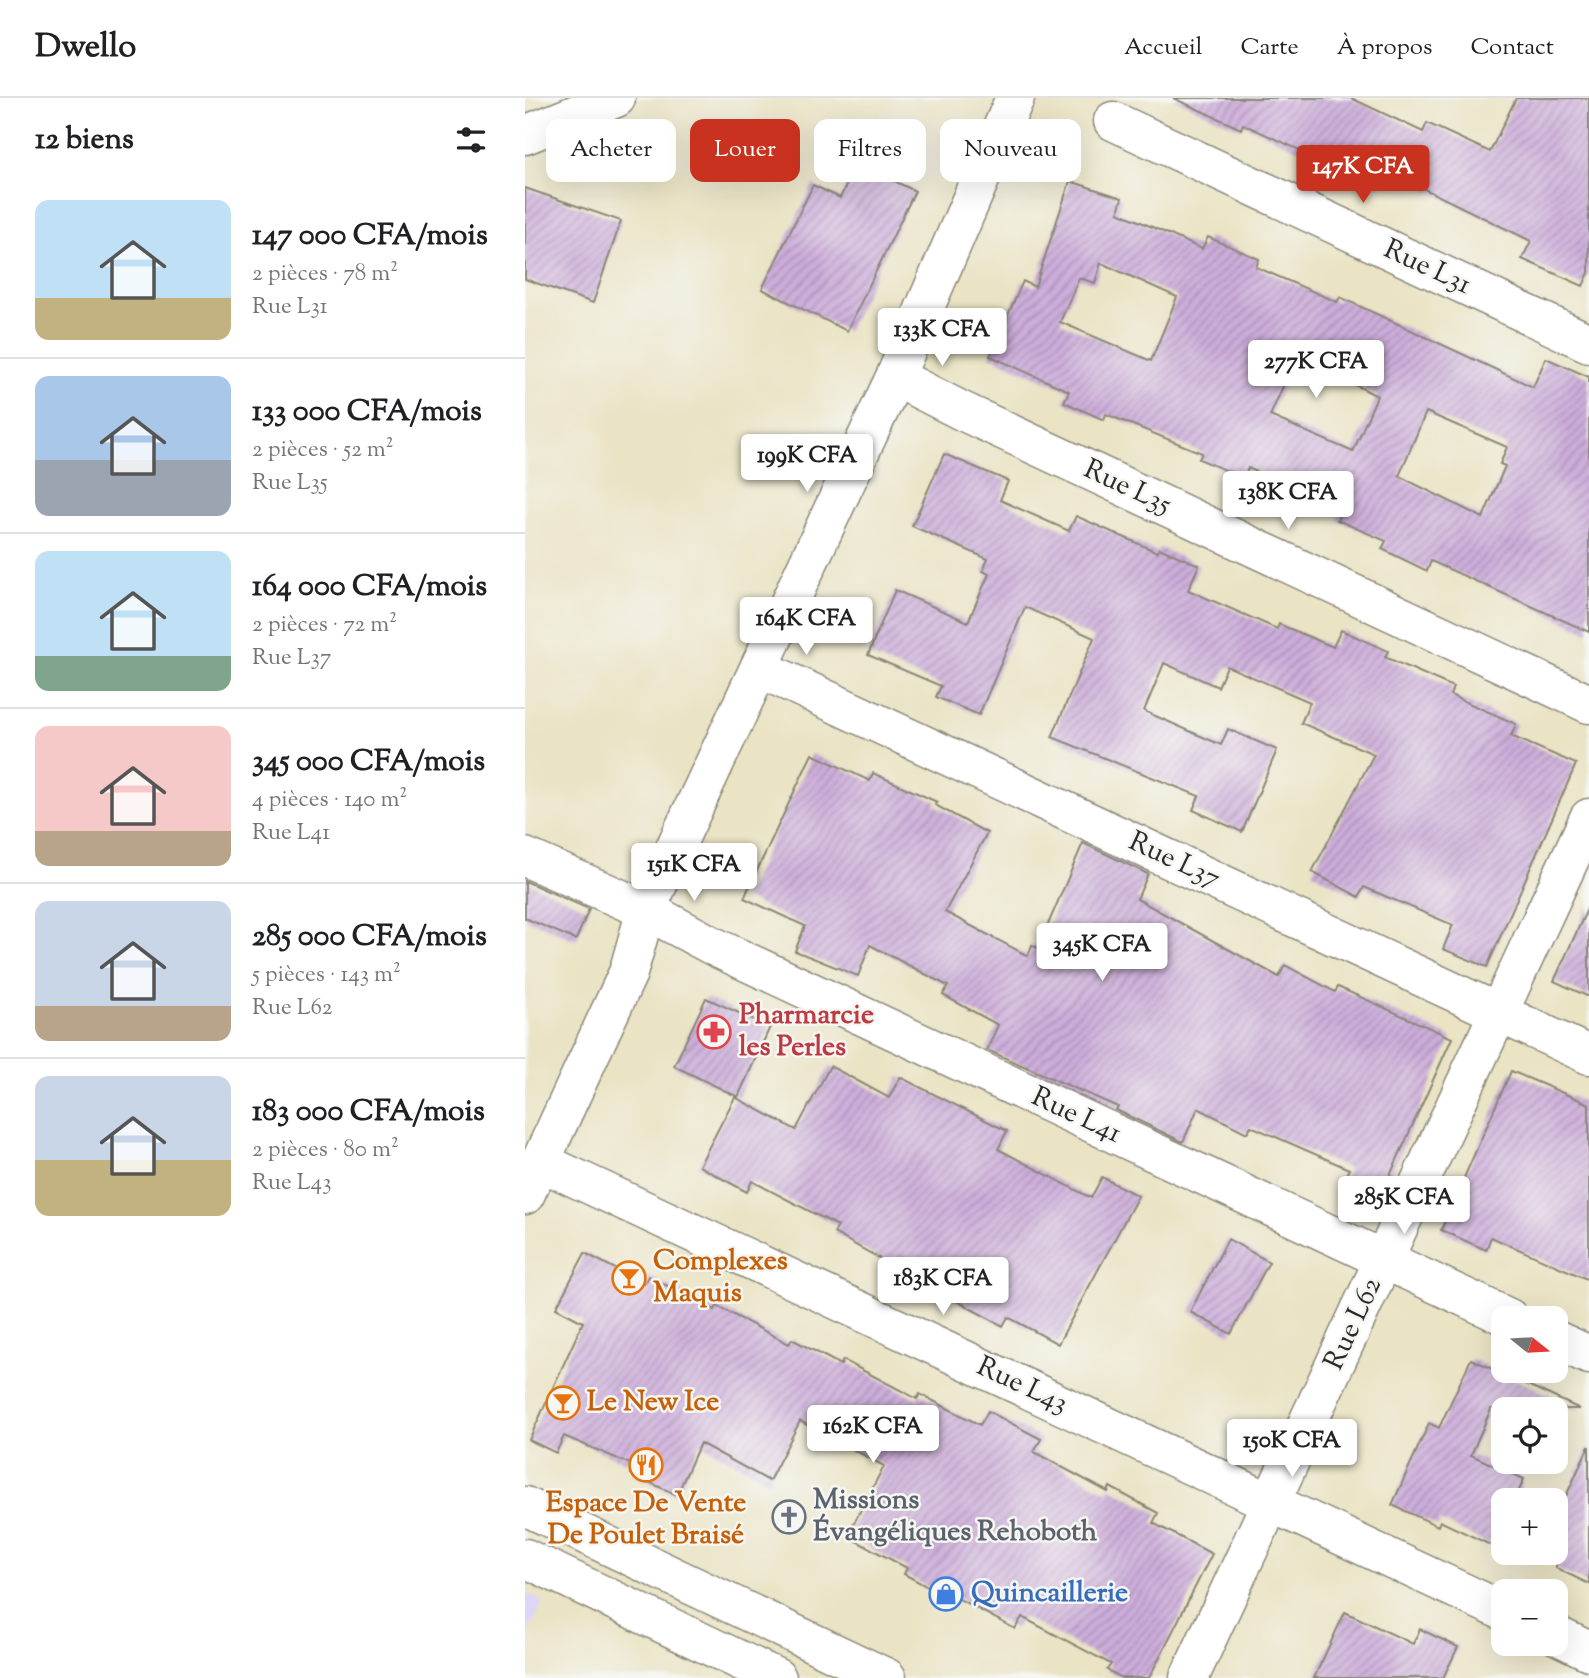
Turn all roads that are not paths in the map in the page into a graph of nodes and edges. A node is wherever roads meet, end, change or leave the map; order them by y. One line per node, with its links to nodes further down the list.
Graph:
1 (615, 98): 4 (street)
2 (1015, 98): 6 (street)
3 (1112, 121): 5 (street, Rue L31)
4 (525, 135)
5 (1589, 343)
6 (895, 377): 7 (street); 8 (street, Rue L35)
7 (759, 668): 11 (street); 12 (street, Rue L37)
8 (1589, 704)
9 (1589, 818): 12 (street, Rue L62)
10 (525, 857): 11 (street, Rue L41)
11 (646, 910): 14 (street); 16 (street, Rue L41)
12 (1498, 1013): 13 (street, Rue L37); 16 (street, Rue L62)
13 (1589, 1055)
14 (541, 1161): 15 (street); 20 (street, Rue L43)
15 (525, 1195)
16 (1384, 1260): 17 (street, Rue L41); 20 (street, Rue L62)
17 (1491, 1310)
18 (1568, 1345): 19 (street)
19 (1589, 1355)
20 (1271, 1502): 23 (street, Rue L43); 28 (street, Rue L62)
21 (525, 1506): 27 (street)
22 (525, 1558): 26 (street)
23 (1491, 1605)
24 (1568, 1641): 25 (street)
25 (1589, 1651)
26 (777, 1678)
27 (887, 1678)
28 (1189, 1678)

